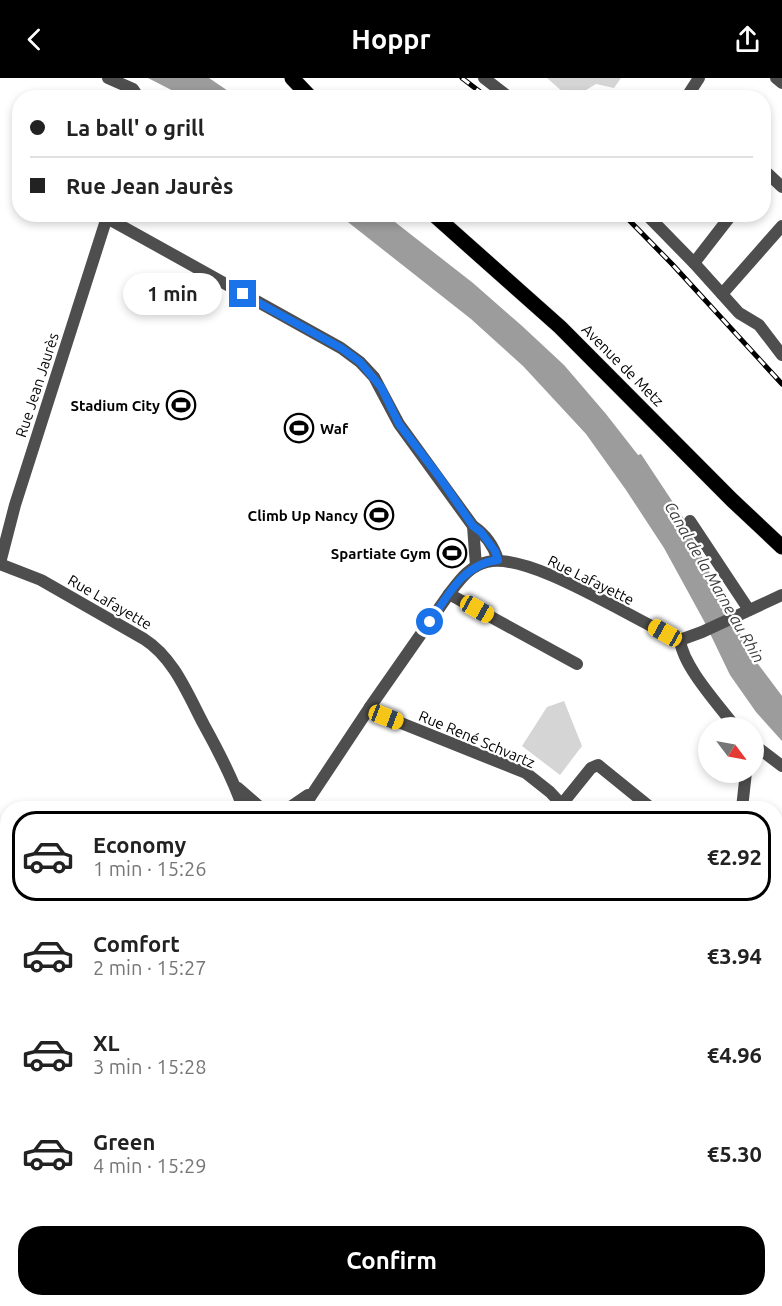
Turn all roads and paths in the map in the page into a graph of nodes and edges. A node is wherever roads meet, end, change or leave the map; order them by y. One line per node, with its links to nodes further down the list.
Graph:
1 (108, 78): 6 (street)
2 (292, 78): 7 (main road)
3 (484, 78): 8 (street)
4 (776, 78): 5 (street)
5 (782, 83)
6 (134, 90)
7 (303, 90)
8 (500, 90)
9 (105, 222): 24 (street, Rue Jean Jaurès)
10 (118, 222): 21 (street, Rue Jean Jaurès)
11 (442, 222): 22 (main road, Avenue de Metz)
12 (654, 222): 15 (street)
13 (726, 222): 15 (street)
14 (782, 226): 16 (street)
15 (694, 263): 16 (street)
16 (722, 294): 18 (street)
17 (782, 330): 18 (street)
18 (773, 341): 19 (street)
19 (782, 355)
20 (690, 521): 28 (street)
21 (473, 526): 23 (street, Rue Jean Jaurès); 25 (street)
22 (782, 547)
23 (498, 560): 25 (street, Rue Lafayette); 29 (street, Rue Lafayette)
24 (0, 564): 36 (street, Rue Lafayette)
25 (476, 566): 26 (street, Rue Lafayette)
26 (449, 594): 30 (street); 31 (street, Rue Lafayette)
27 (782, 595): 28 (street)
28 (744, 612): 29 (street)
29 (680, 640): 32 (street)
30 (577, 664)
31 (370, 707): 37 (street, Rue Lafayette); 42 (street, Rue René Schvartz)
32 (728, 717)
33 (764, 754): 34 (street)
34 (782, 766)
35 (745, 783): 45 (street)
36 (235, 785): 38 (street, Rue Lafayette); 39 (street, Rue Lafayette)
37 (311, 793): 40 (street, Rue Lafayette); 41 (street, Rue Lafayette)
38 (241, 801)
39 (253, 801)
40 (299, 801)
41 (307, 801)
42 (558, 801)
43 (567, 801): 44 (street)
44 (642, 801)
45 (743, 801)

